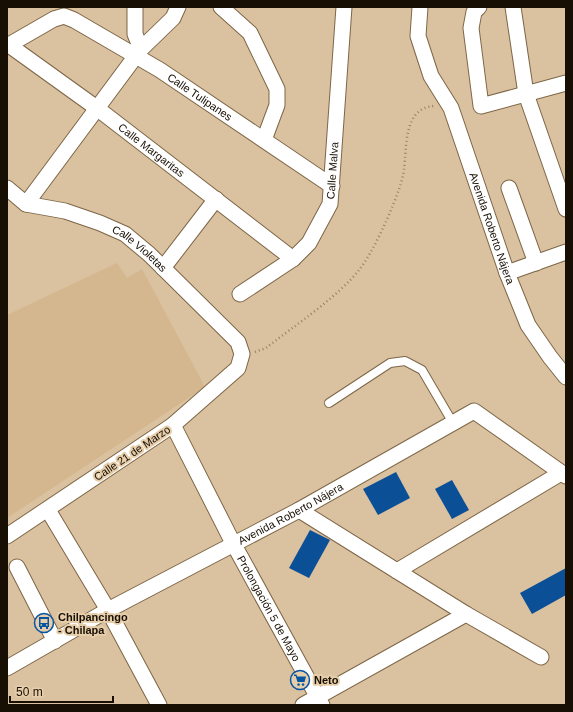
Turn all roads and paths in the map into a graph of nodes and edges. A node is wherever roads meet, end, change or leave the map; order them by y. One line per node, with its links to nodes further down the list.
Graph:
1 (135, 7): 9 (street)
2 (178, 7): 9 (street)
3 (221, 7): 14 (street)
4 (344, 7): 15 (street, Calle Malva)
5 (420, 7): 12 (street, Avenida Roberto Nájera)
6 (479, 7): 11 (street)
7 (513, 7): 11 (street)
8 (8, 46): 9 (street, Calle Tulipanes); 13 (street, Calle Margaritas)
9 (139, 53): 13 (street); 14 (street, Calle Tulipanes)
10 (566, 83): 11 (street)
11 (526, 94): 20 (street)
12 (451, 108): 25 (street, Avenida Roberto Nájera); 27 (path)
13 (98, 109): 18 (street, Calle Margaritas); 19 (street)
14 (264, 140): 15 (street, Calle Tulipanes)
15 (332, 186): 22 (street, Calle Malva)
16 (7, 188): 19 (street, Calle Violetas)
17 (509, 188): 23 (street)
18 (216, 199): 22 (street, Calle Margaritas); 24 (street)
19 (26, 204): 24 (street, Calle Violetas)
20 (566, 209)
21 (566, 252): 23 (street)
22 (292, 259): 26 (street, Calle Malva)
23 (536, 263): 25 (street)
24 (163, 268): 27 (street, Calle Violetas)
25 (507, 273): 28 (street, Avenida Roberto Nájera)
26 (240, 294)
27 (242, 354): 31 (street, Calle 21 de Marzo)
28 (566, 377)
29 (329, 403): 30 (lane)
30 (453, 423): 32 (street, Avenida Roberto Nájera); 34 (street, Avenida Roberto Nájera)
31 (173, 425): 33 (street, Calle 21 de Marzo); 36 (street, Prolongación 5 de Mayo)
32 (564, 475): 38 (street)
33 (48, 510): 35 (street, Calle 21 de Marzo); 39 (street)
34 (299, 510): 36 (street, Avenida Roberto Nájera); 38 (street)
35 (7, 536)
36 (233, 543): 39 (street, Avenida Roberto Nájera); 44 (street, Prolongación 5 de Mayo)
37 (17, 567): 41 (street)
38 (397, 571): 40 (street)
39 (108, 610): 41 (street, Avenida Roberto Nájera); 45 (street)
40 (466, 614): 42 (street); 44 (street)
41 (55, 641): 43 (street, Avenida Roberto Nájera)
42 (541, 657)
43 (7, 668)
44 (319, 701): 46 (street)
45 (159, 705)
46 (302, 705)

